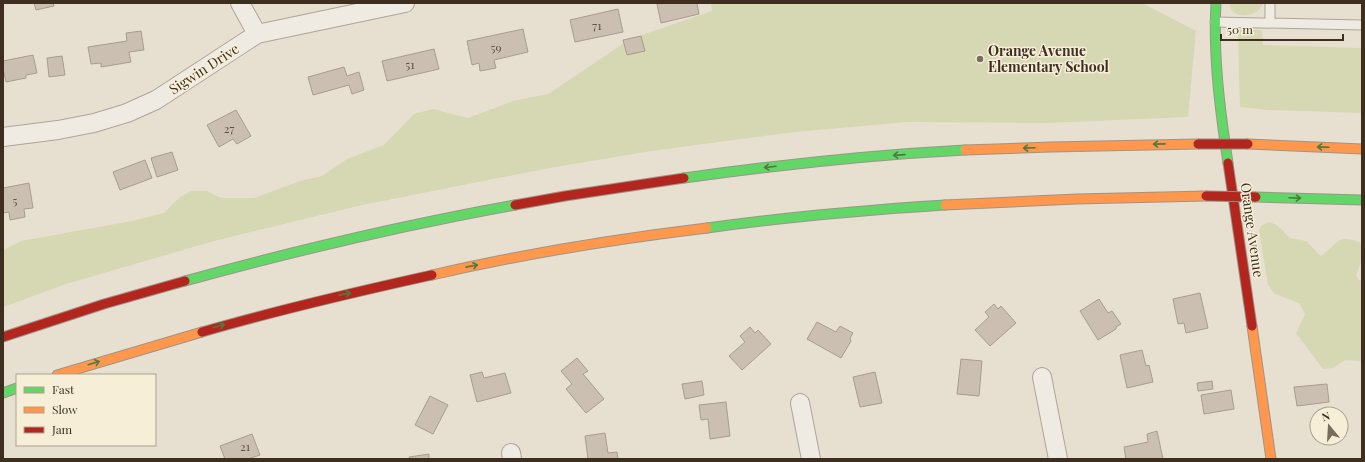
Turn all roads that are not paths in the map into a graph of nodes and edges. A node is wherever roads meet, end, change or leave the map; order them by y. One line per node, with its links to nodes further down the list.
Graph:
1 (240, 3): 8 (street)
2 (405, 3): 8 (street, Sigwin Drive)
3 (1216, 3): 5 (main road, Orange Avenue)
4 (1270, 3): 6 (lane)
5 (1215, 22): 6 (lane); 20 (main road, Orange Avenue)
6 (1270, 23): 7 (lane)
7 (1362, 25)
8 (257, 34): 9 (street, Sigwin Drive)
9 (3, 137)
10 (1362, 149): 12 (main road, one-way to 12, bridge)
11 (1362, 200): 13 (main road, one-way to 11, bridge)
12 (3, 337)
13 (60, 374)
14 (1042, 377): 19 (street)
15 (16, 388): 16 (main road)
16 (3, 393)
17 (800, 403): 18 (street)
18 (811, 459)
19 (1058, 459)
20 (1271, 459)

